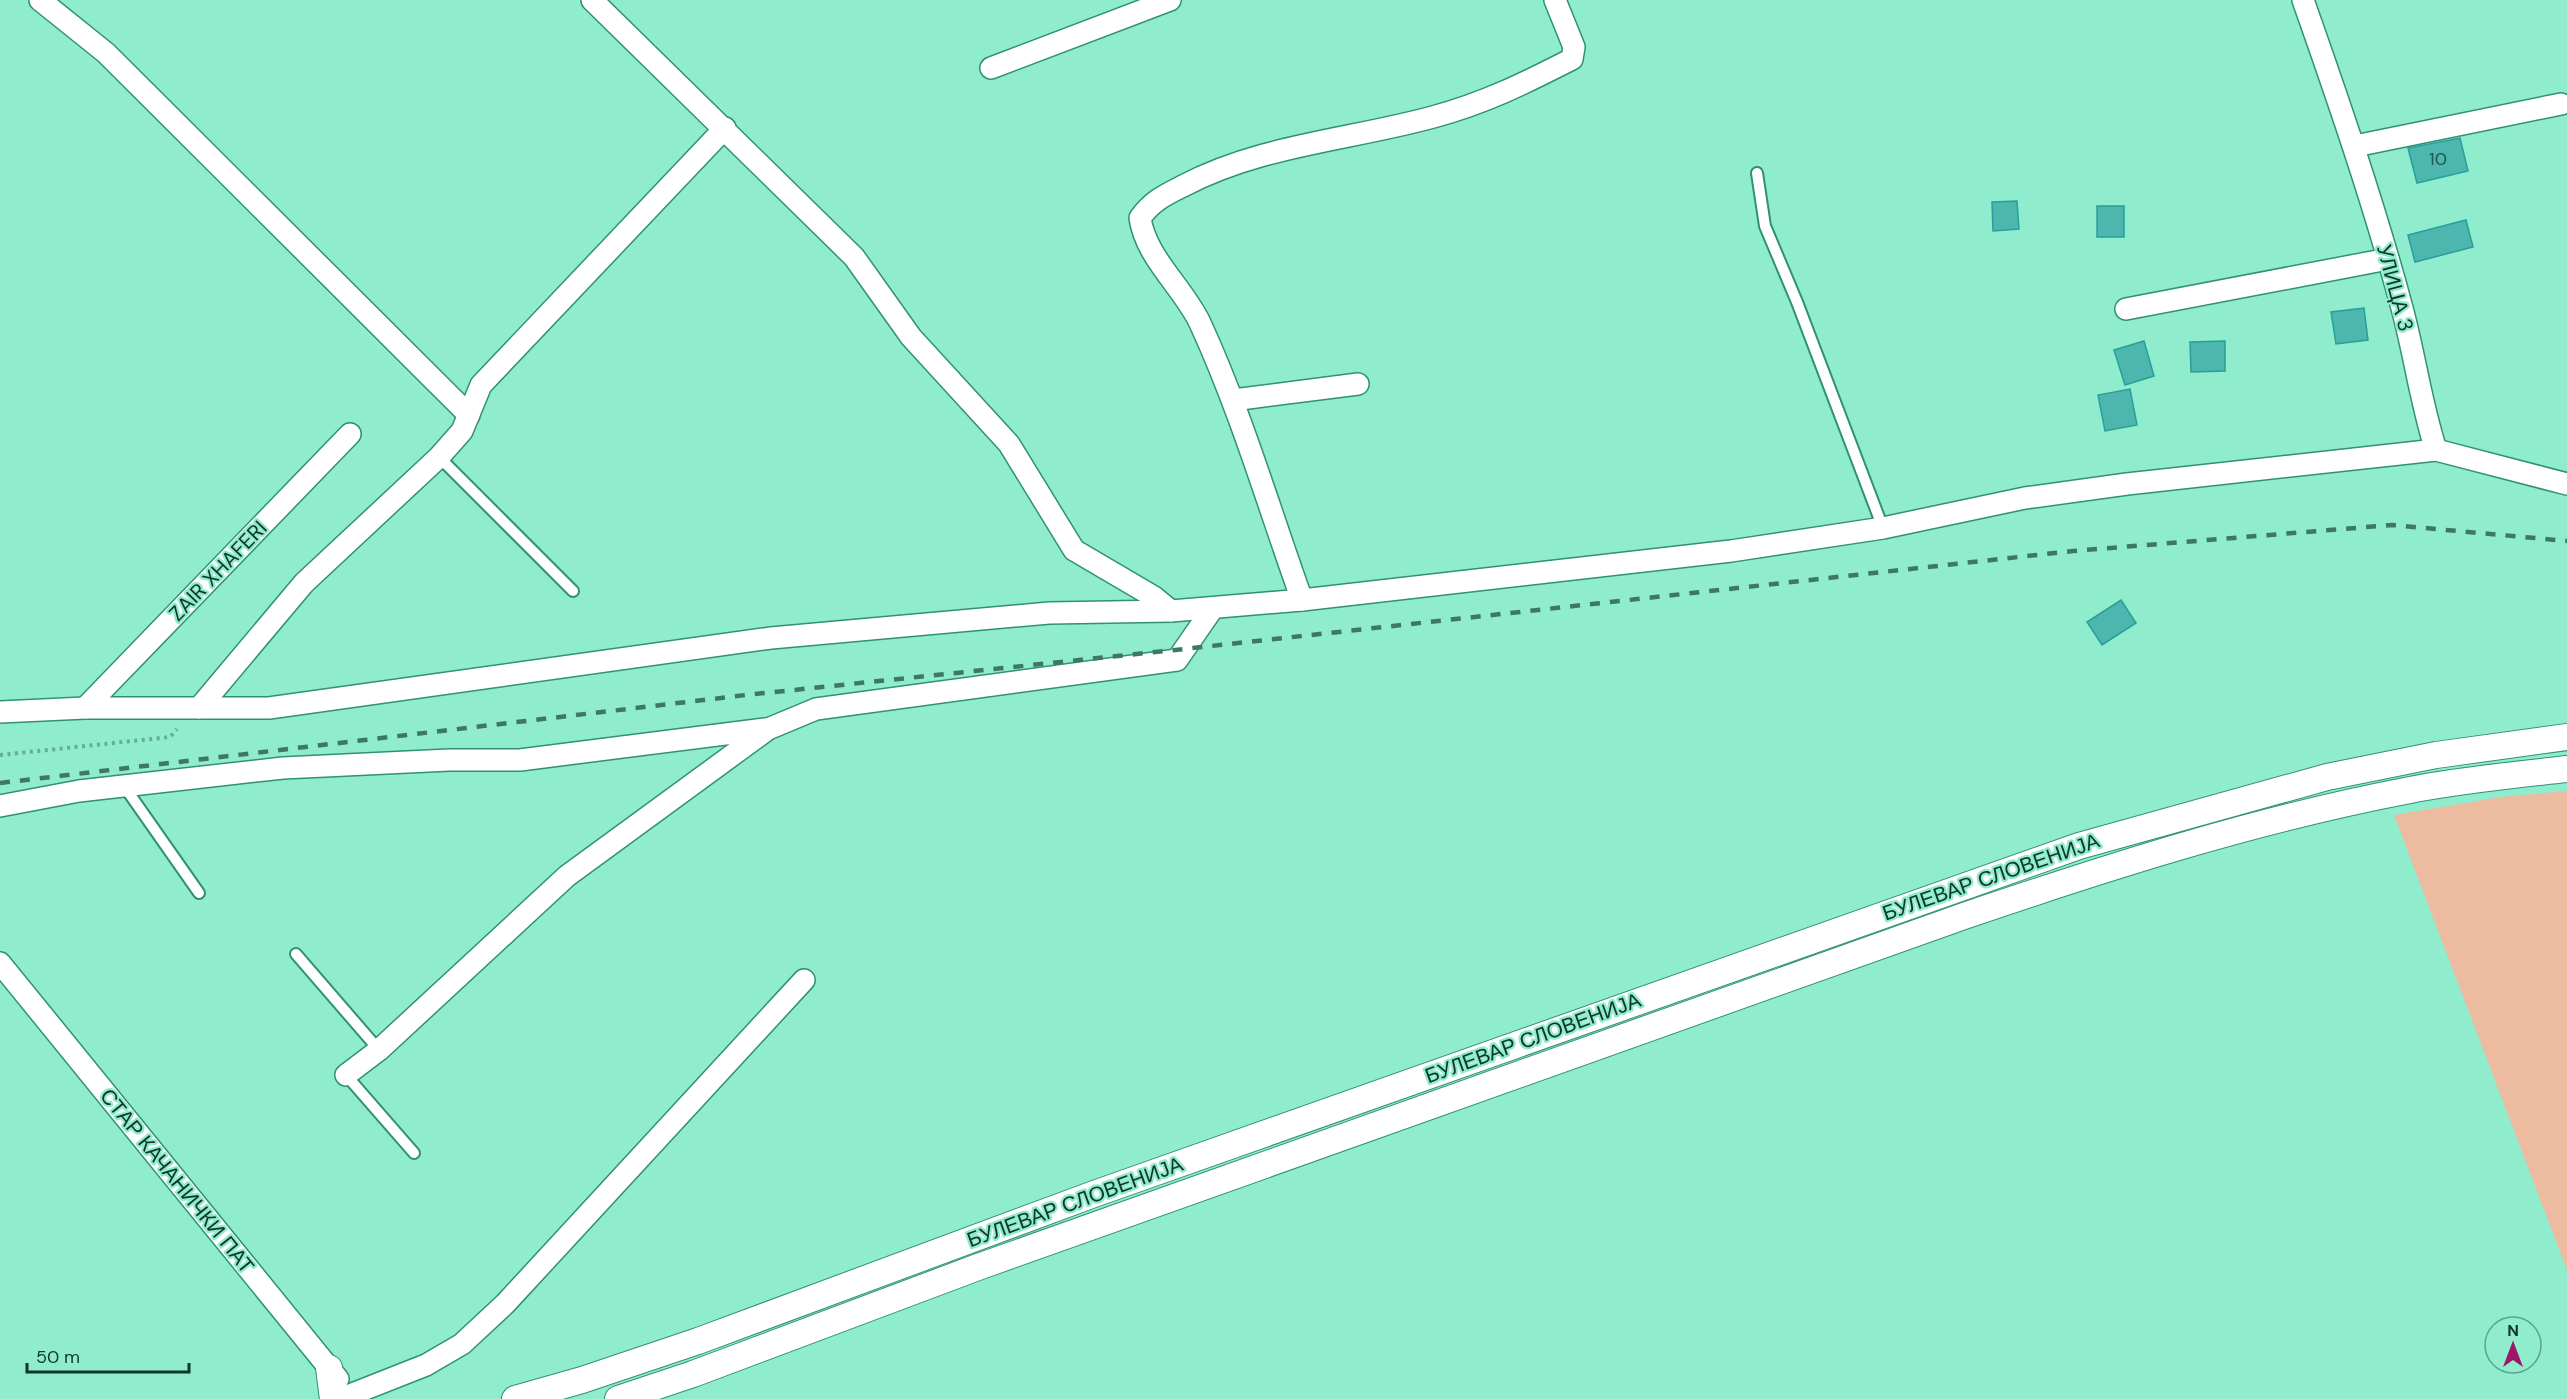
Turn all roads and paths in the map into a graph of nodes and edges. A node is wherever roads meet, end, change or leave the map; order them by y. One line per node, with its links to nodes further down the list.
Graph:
1 (40, 0): 15 (street)
2 (592, 0): 8 (street)
3 (1170, 0): 6 (street)
4 (1556, 0): 14 (street)
5 (2303, 0): 9 (street, УЛИЦА 3)
6 (991, 68)
7 (2561, 104): 9 (street)
8 (725, 128): 15 (street); 24 (street)
9 (2355, 146): 11 (street, УЛИЦА 3)
10 (1757, 174): 20 (lane)
11 (2388, 260): 12 (street); 17 (street, УЛИЦА 3)
12 (2126, 309)
13 (1358, 384): 14 (street)
14 (1233, 400): 22 (street)
15 (469, 415): 18 (street)
16 (350, 434): 25 (street, ZAIR XHAFERI)
17 (2436, 450): 19 (street); 20 (street)
18 (439, 457): 21 (lane); 26 (street)
19 (2567, 484)
20 (1883, 528): 22 (street)
21 (573, 591)
22 (1302, 600): 23 (street)
23 (1213, 608): 24 (street); 28 (street)
24 (1171, 611): 26 (street)
25 (85, 708): 26 (street); 27 (street)
26 (199, 708): 30 (path)
27 (0, 712)
28 (768, 729): 32 (street); 38 (street)
29 (2567, 737): 43 (street, БУЛЕВАР СЛОВЕНИЈА)
30 (0, 755)
31 (2567, 769): 44 (street, БУЛЕВАР СЛОВЕНИЈА)
32 (124, 786): 33 (street); 34 (lane)
33 (0, 806)
34 (199, 892)
35 (296, 954): 38 (lane)
36 (0, 963): 41 (street, СТАР КАЧАНИЧКИ ПАТ)
37 (804, 980): 42 (street)
38 (379, 1050): 39 (street)
39 (346, 1075): 40 (lane)
40 (414, 1153)
41 (329, 1368): 42 (street)
42 (346, 1398)
43 (515, 1399)
44 (618, 1399)

